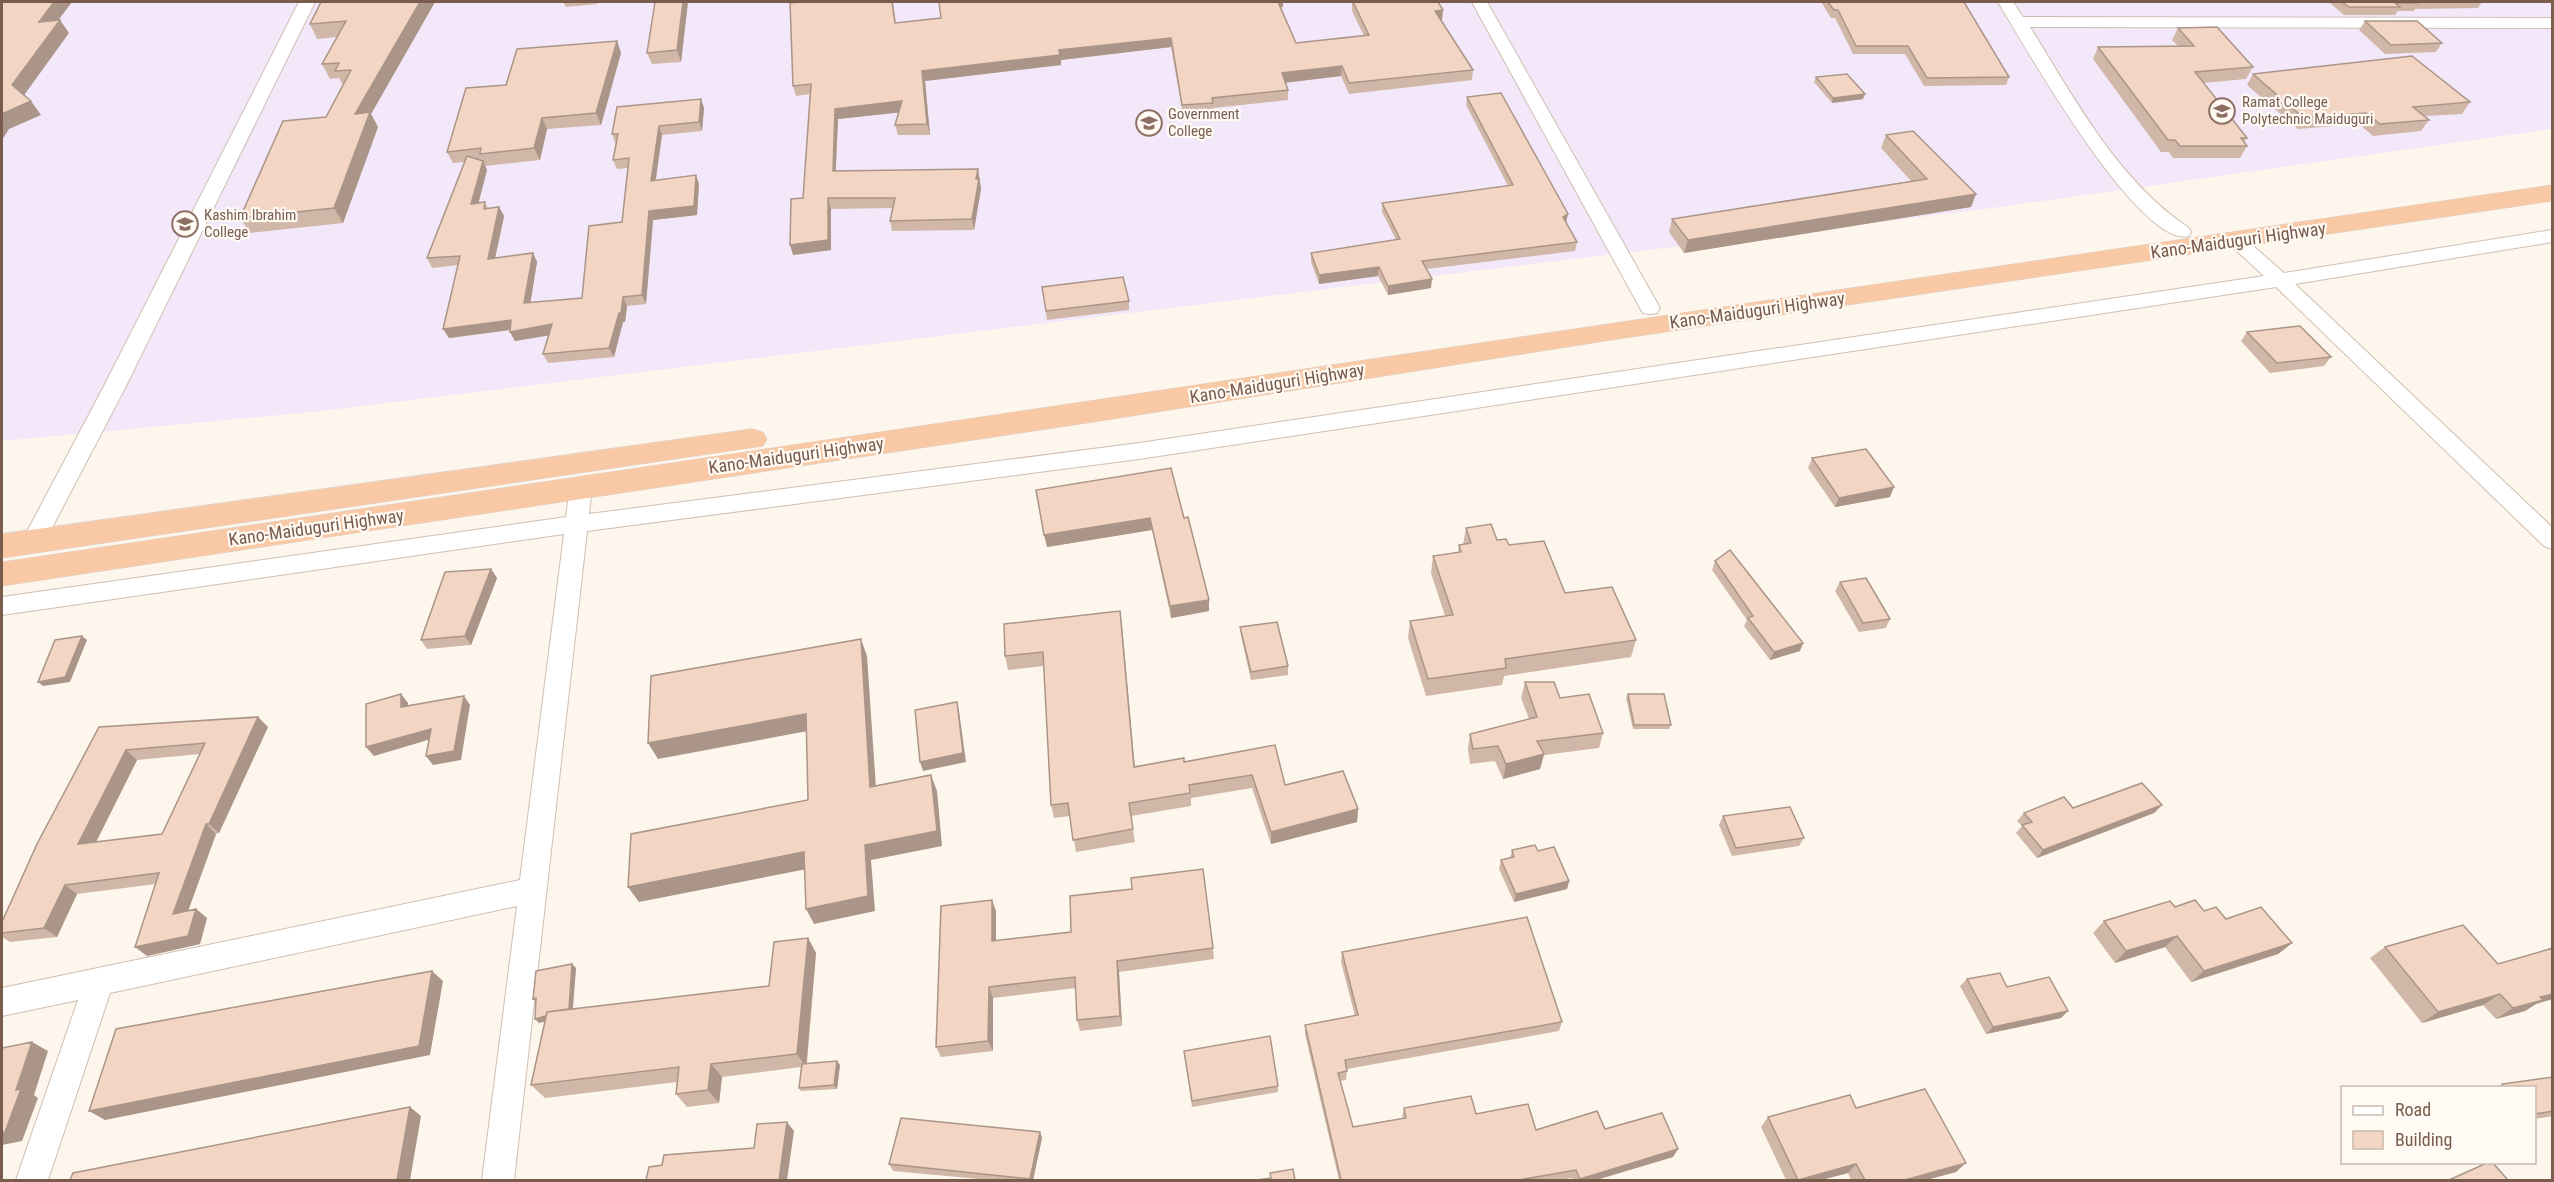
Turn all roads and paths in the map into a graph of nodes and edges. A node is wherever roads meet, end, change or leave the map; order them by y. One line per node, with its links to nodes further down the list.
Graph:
1 (307, 2): 16 (street)
2 (1479, 2): 12 (street)
3 (2006, 2): 4 (street)
4 (2019, 22): 5 (street); 8 (street)
5 (2553, 23)
6 (2553, 174): 8 (highway, Kano-Maiduguri Highway)
7 (2553, 193): 10 (highway, Kano-Maiduguri Highway)
8 (2182, 232): 12 (highway, Kano-Maiduguri Highway)
9 (2553, 236): 11 (street)
10 (2236, 241): 11 (street); 13 (highway, Kano-Maiduguri Highway)
11 (2280, 280): 14 (street); 15 (street)
12 (1650, 308): 16 (highway, Kano-Maiduguri Highway)
13 (581, 487): 14 (street); 18 (highway, Kano-Maiduguri Highway)
14 (576, 524): 19 (street); 20 (street)
15 (2553, 540)
16 (34, 541): 17 (highway, Kano-Maiduguri Highway)
17 (2, 546)
18 (2, 574)
19 (2, 606)
20 (532, 890): 21 (street); 24 (street)
21 (99, 982): 22 (street); 23 (street)
22 (2, 1002)
23 (32, 1180)
24 (498, 1180)

